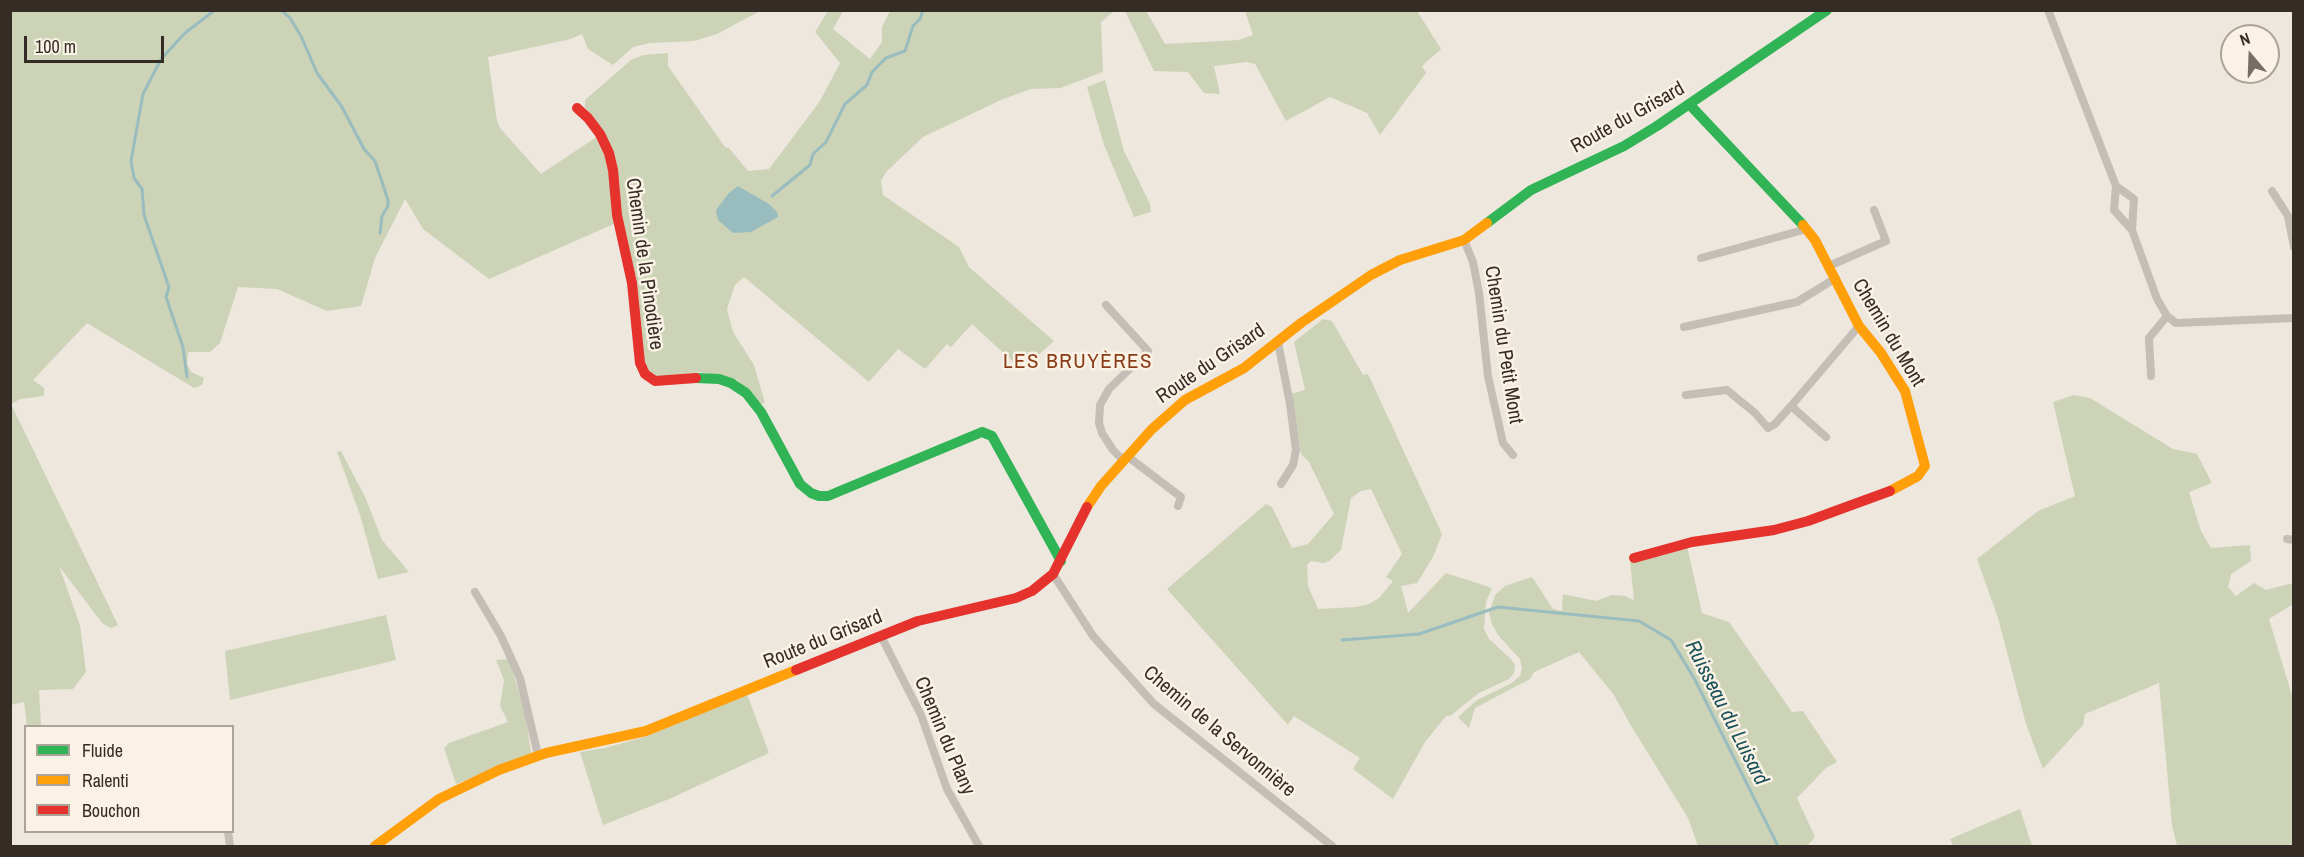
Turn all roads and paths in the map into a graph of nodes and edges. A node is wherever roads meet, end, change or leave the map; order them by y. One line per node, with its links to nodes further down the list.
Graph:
1 (1827, 10): 3 (street, Route du Grisard)
2 (2048, 10): 5 (street)
3 (1690, 105): 8 (street, Chemin du Mont); 10 (street, Route du Grisard)
4 (577, 108): 30 (street, Chemin de la Pinodière)
5 (2116, 186): 9 (street); 9 (street)
6 (2272, 191): 11 (street)
7 (1874, 210): 13 (street)
8 (1808, 229): 12 (street); 13 (street, Chemin du Mont)
9 (2132, 230): 16 (street)
10 (1464, 240): 20 (street, Route du Grisard); 25 (street, Chemin du Petit Mont)
11 (2294, 247)
12 (1701, 258)
13 (1829, 266): 14 (street, Chemin du Mont)
14 (1836, 279): 18 (street, Chemin du Mont); 19 (street)
15 (1106, 305): 26 (street)
16 (2167, 316): 17 (street); 21 (street)
17 (2294, 318)
18 (1859, 326): 23 (street); 29 (street, Chemin du Mont)
19 (1684, 327)
20 (1278, 342): 26 (street, Route du Grisard); 27 (street)
21 (2151, 376)
22 (1686, 395): 23 (street)
23 (1791, 406): 24 (street)
24 (1827, 438)
25 (1513, 455)
26 (1125, 458): 28 (street); 30 (street, Route du Grisard)
27 (1281, 484)
28 (1178, 506)
29 (1634, 558)
30 (1061, 561): 31 (street, Route du Grisard)
31 (1053, 574): 33 (street, Route du Grisard); 37 (street, Chemin de la Servonnière)
32 (475, 592): 34 (street)
33 (881, 636): 34 (street, Route du Grisard); 36 (street, Chemin du Plany)
34 (538, 755): 35 (street, Route du Grisard)
35 (375, 846)
36 (980, 846)
37 (1332, 846)

